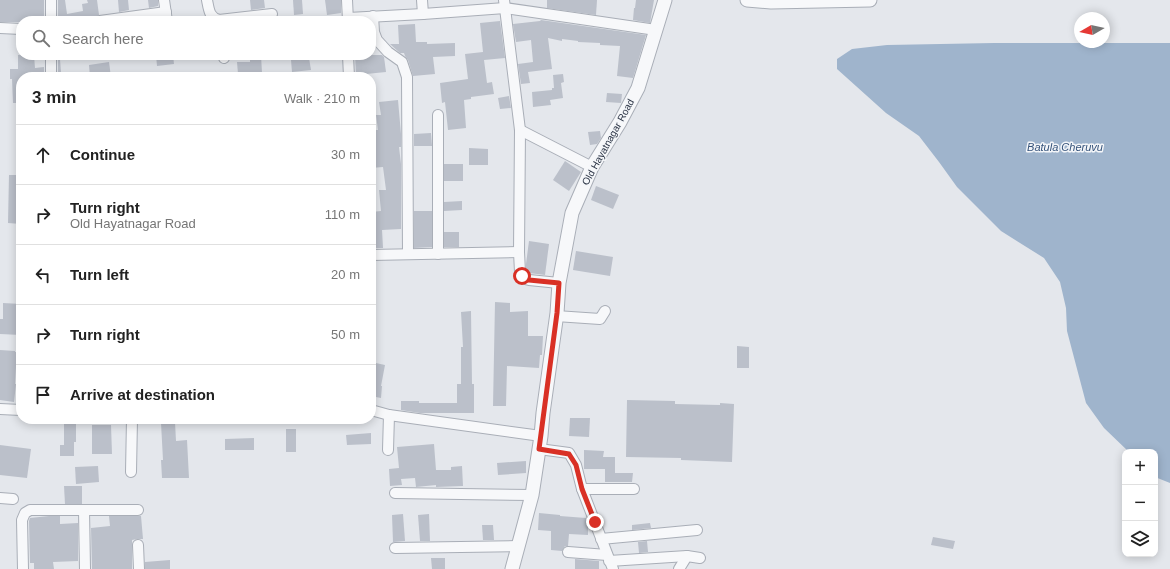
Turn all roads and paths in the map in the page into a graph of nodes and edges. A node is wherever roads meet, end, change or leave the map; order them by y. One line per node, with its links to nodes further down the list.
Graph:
1 (51, 0): 12 (street)
2 (164, 0): 13 (street)
3 (207, 0): 14 (street)
4 (347, 0): 16 (street)
5 (422, 0): 11 (street)
6 (665, 0): 20 (street, Old Hayatnagar Road)
7 (747, 0): 8 (street)
8 (870, 0)
9 (505, 4): 11 (street); 20 (street); 27 (street)
10 (272, 14): 15 (street)
11 (423, 14): 17 (street)
12 (51, 16)
13 (166, 16)
14 (212, 16)
15 (254, 16)
16 (348, 16)
17 (373, 16)
18 (0, 28): 19 (street)
19 (16, 29)
20 (656, 30): 28 (street, Old Hayatnagar Road)
21 (376, 37): 30 (street)
22 (51, 60): 24 (street)
23 (348, 60): 25 (street)
24 (51, 72)
25 (349, 72)
26 (438, 116): 31 (street)
27 (520, 130): 28 (street); 29 (street)
28 (592, 167): 33 (street, Old Hayatnagar Road)
29 (519, 252): 31 (street); 33 (street)
30 (408, 254): 31 (street); 32 (street)
31 (438, 254)
32 (376, 255)
33 (559, 283): 35 (street, Old Hayatnagar Road)
34 (605, 311): 35 (street)
35 (556, 316): 41 (street, Old Hayatnagar Road)
36 (0, 409): 37 (street)
37 (16, 410)
38 (376, 411): 39 (street)
39 (389, 415): 41 (street); 42 (street)
40 (132, 424): 43 (street)
41 (540, 442): 44 (street); 47 (street, Old Hayatnagar Road)
42 (388, 450)
43 (131, 472)
44 (582, 489): 45 (street); 53 (street)
45 (634, 489)
46 (395, 493): 47 (street)
47 (532, 495): 55 (street, Old Hayatnagar Road)
48 (0, 498): 49 (street)
49 (12, 499)
50 (84, 510): 51 (street); 61 (street); 62 (street)
51 (138, 510)
52 (697, 530): 53 (street)
53 (601, 539): 60 (street)
54 (138, 545): 63 (street)
55 (518, 546): 56 (street); 64 (street, Old Hayatnagar Road)
56 (395, 548)
57 (568, 552): 60 (street)
58 (687, 556): 59 (street); 60 (street); 65 (street)
59 (700, 558)
60 (610, 562)
61 (23, 569)
62 (85, 569)
63 (139, 569)
64 (512, 569)
65 (679, 569)

